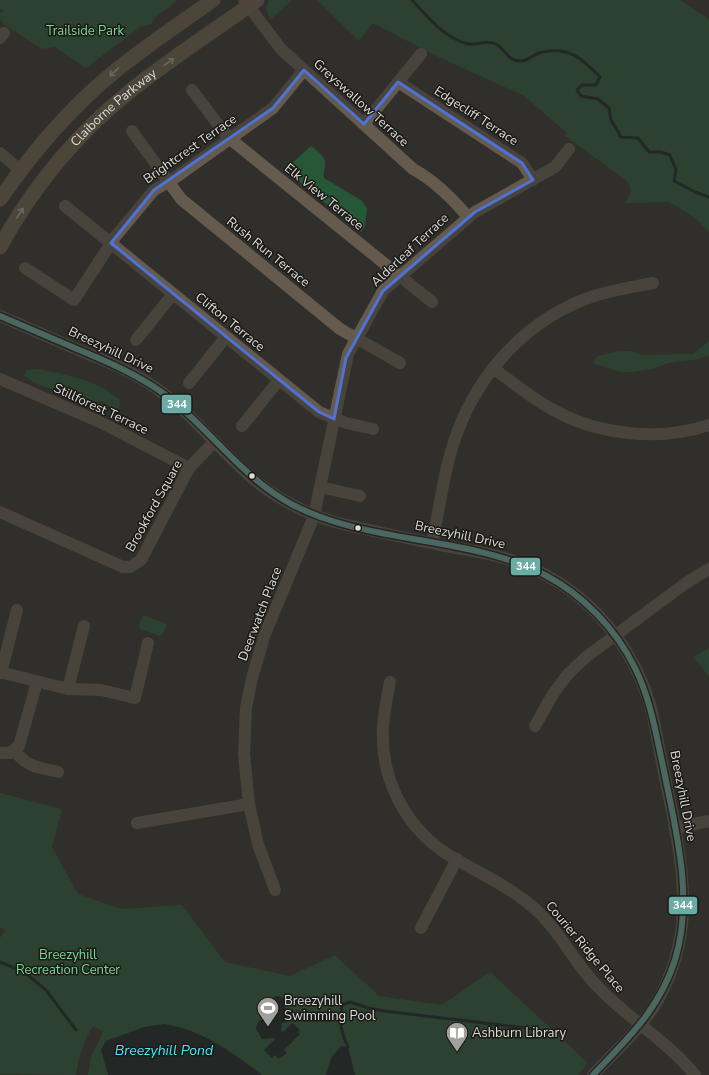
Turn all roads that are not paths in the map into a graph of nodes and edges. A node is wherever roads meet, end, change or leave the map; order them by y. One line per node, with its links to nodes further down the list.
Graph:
1 (213, 0): 12 (main road, Claiborne Parkway, one-way to 12)
2 (250, 2): 4 (street, Greyswallow Terrace); 19 (main road, Claiborne Parkway, one-way to 2)
3 (421, 54): 5 (street)
4 (304, 70): 7 (street, Greyswallow Terrace); 9 (street, Brightcrest Terrace)
5 (398, 82): 7 (street); 13 (street, Edgecliff Terrace)
6 (192, 90): 9 (street, Elk View Terrace)
7 (364, 124): 17 (street, Greyswallow Terrace)
8 (132, 131): 14 (street, Rush Run Terrace)
9 (230, 138): 14 (street, Brightcrest Terrace); 21 (street, Elk View Terrace)
10 (569, 149): 13 (street, Alderleaf Terrace)
11 (0, 153): 12 (street)
12 (20, 170): 15 (main road, Claiborne Parkway)
13 (533, 180): 17 (street, Alderleaf Terrace)
14 (169, 182): 18 (street, Brightcrest Terrace); 27 (street, Rush Run Terrace)
15 (0, 199)
16 (65, 206): 18 (street, Clifton Terrace)
17 (468, 217): 21 (street, Alderleaf Terrace)
18 (111, 243): 20 (street, Brightcrest Terrace); 23 (street, Clifton Terrace)
19 (0, 246)
20 (25, 268)
21 (399, 277): 24 (street, Elk View Terrace); 27 (street, Alderleaf Terrace)
22 (654, 283): 30 (street)
23 (173, 294): 26 (street, Clifton Terrace); 28 (street)
24 (432, 302)
25 (0, 316): 38 (street, Breezyhill Drive)
26 (226, 337): 32 (street, Clifton Terrace); 33 (street)
27 (356, 338): 29 (street, Rush Run Terrace); 34 (street, Alderleaf Terrace)
28 (136, 340)
29 (400, 363)
30 (493, 368): 35 (street); 44 (street)
31 (0, 379): 39 (street, Stillforest Terrace)
32 (279, 380): 34 (street, Clifton Terrace); 36 (street)
33 (189, 383)
34 (334, 418): 37 (street, Clifton Terrace); 40 (street, Alderleaf Terrace)
35 (709, 425)
36 (242, 426)
37 (373, 429)
38 (216, 441): 39 (street, Brookford Square); 43 (street, Breezyhill Drive)
39 (189, 468): 42 (street, Brookford Square)
40 (320, 488): 41 (street); 43 (street, Alderleaf Terrace)
41 (360, 496)
42 (0, 512)
43 (314, 516): 44 (street, Breezyhill Drive); 58 (street, Deerwatch Place)
44 (432, 543): 48 (street, Breezyhill Drive)
45 (709, 569): 48 (street)
46 (17, 610): 50 (street)
47 (84, 626): 53 (street)
48 (616, 635): 54 (street); 61 (street, Breezyhill Drive)
49 (148, 643): 53 (street)
50 (0, 673): 51 (street)
51 (37, 682): 53 (street); 55 (street)
52 (390, 682): 62 (street, Courier Ridge Place)
53 (68, 689)
54 (535, 726)
55 (15, 750): 56 (street); 57 (street)
56 (0, 753)
57 (58, 772)
58 (248, 804): 60 (street); 63 (street, Deerwatch Place)
59 (709, 821): 61 (street)
60 (137, 823)
61 (675, 828): 65 (street, Breezyhill Drive)
62 (457, 859): 64 (street); 65 (street, Courier Ridge Place)
63 (275, 890)
64 (421, 928)
65 (641, 1025): 66 (street, Breezyhill Drive); 67 (street, Courier Ridge Place)
66 (593, 1075)
67 (695, 1075)

